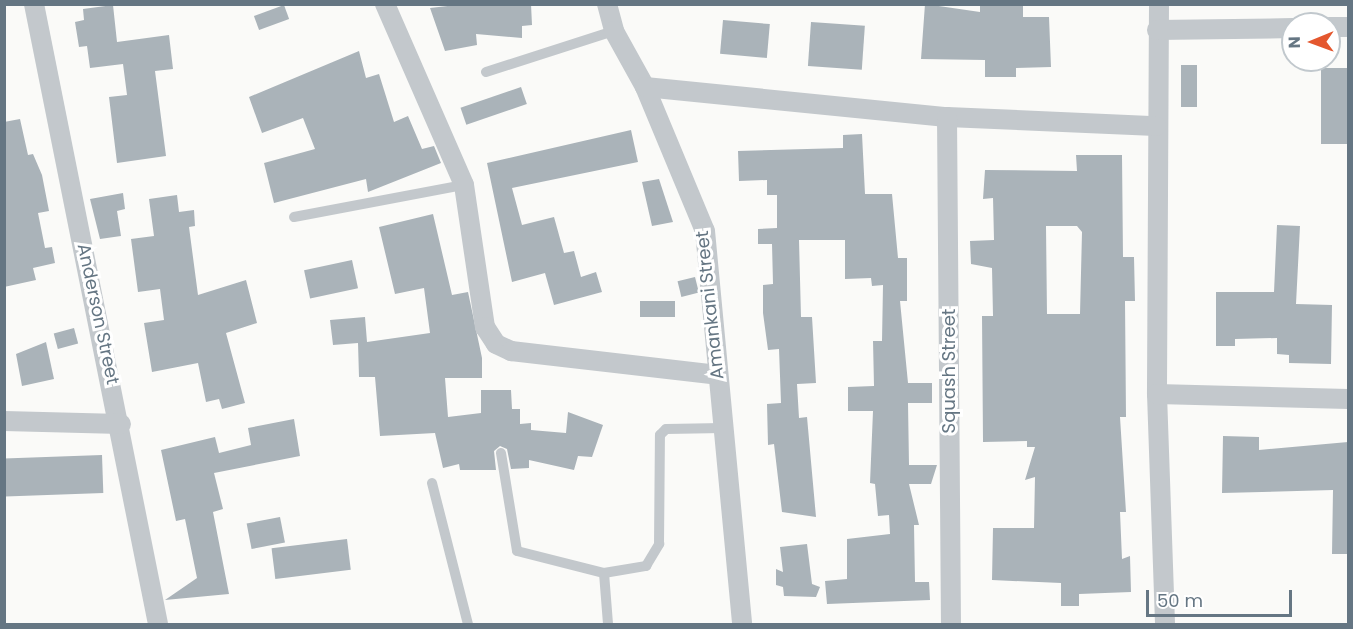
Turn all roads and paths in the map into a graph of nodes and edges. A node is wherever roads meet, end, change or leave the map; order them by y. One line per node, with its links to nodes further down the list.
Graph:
1 (34, 4): 18 (street, Anderson Street)
2 (385, 4): 12 (street)
3 (607, 4): 7 (street, Amankani Street)
4 (1159, 4): 6 (street)
5 (1281, 28): 6 (street)
6 (1157, 30): 11 (street)
7 (614, 31): 8 (lane); 9 (street, Amankani Street)
8 (486, 72)
9 (645, 87): 10 (street); 14 (street, Amankani Street)
10 (947, 117): 11 (street); 27 (street, Squash Street)
11 (1156, 126): 15 (street)
12 (464, 185): 13 (lane); 14 (street)
13 (294, 217)
14 (718, 375): 19 (street, Amankani Street)
15 (1157, 394): 16 (street); 28 (street)
16 (1348, 399)
17 (4, 421): 18 (street)
18 (121, 424): 23 (street, Anderson Street)
19 (723, 428): 22 (lane); 26 (street, Amankani Street)
20 (501, 453): 22 (lane)
21 (432, 483): 24 (lane)
22 (604, 573): 25 (lane)
23 (158, 624)
24 (468, 624)
25 (608, 624)
26 (742, 624)
27 (951, 624)
28 (1165, 624)

